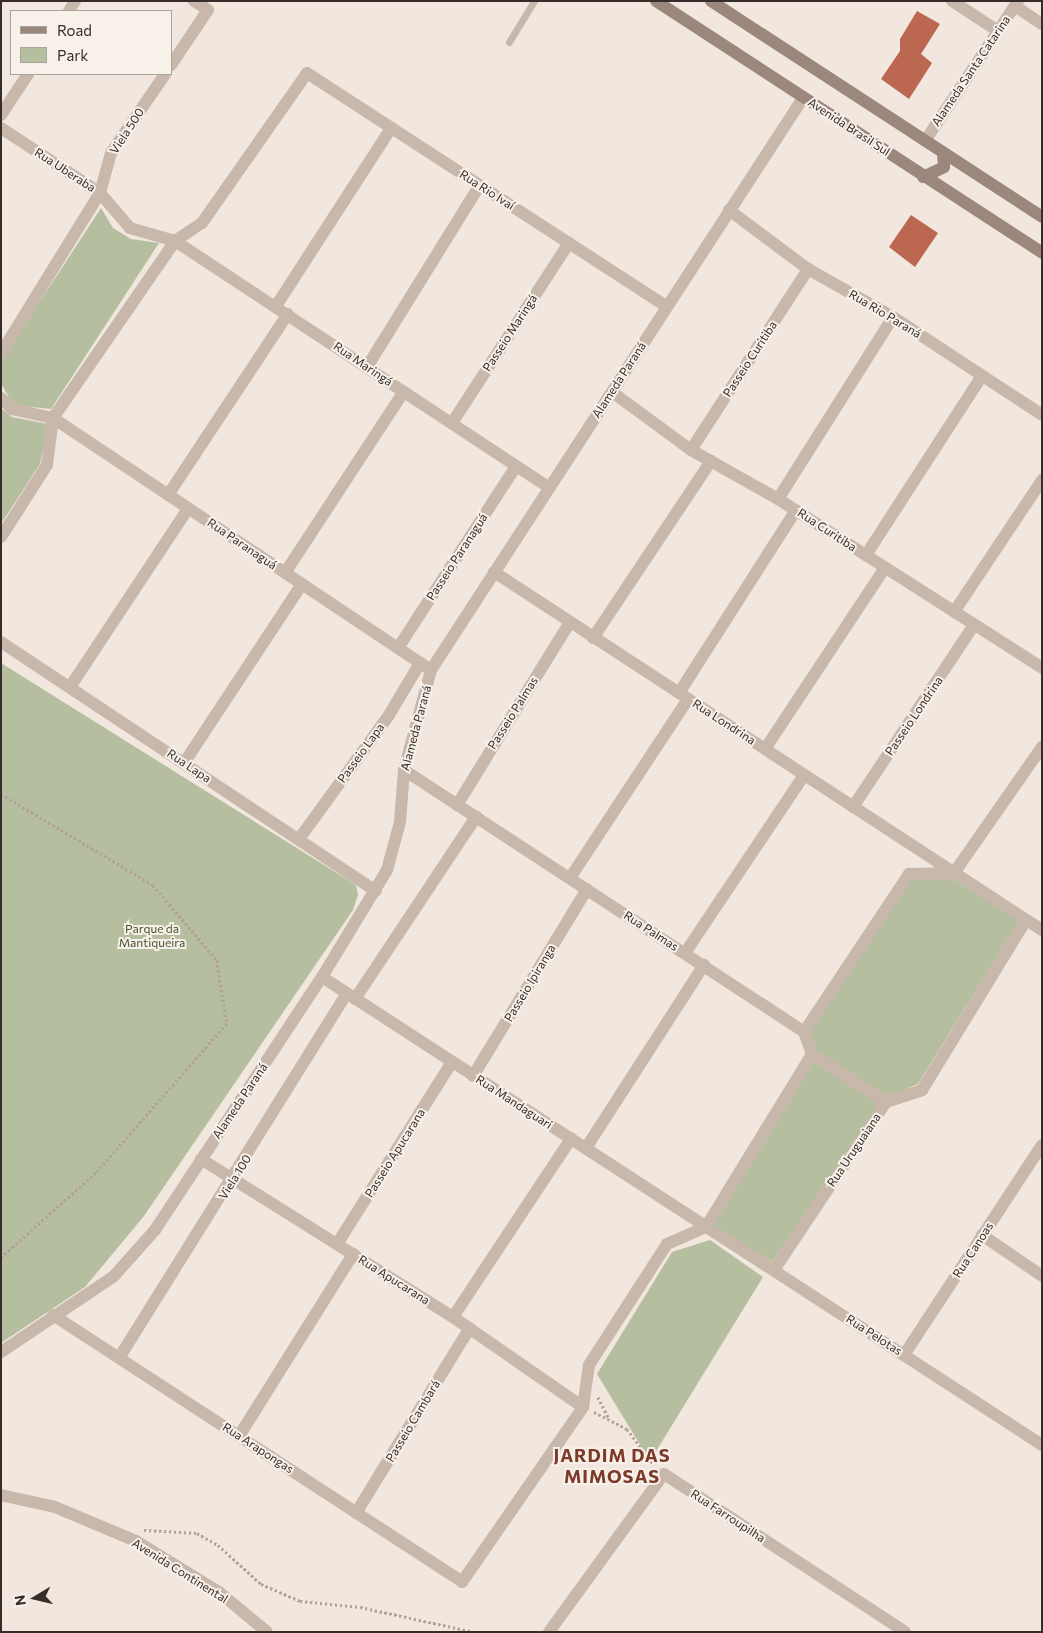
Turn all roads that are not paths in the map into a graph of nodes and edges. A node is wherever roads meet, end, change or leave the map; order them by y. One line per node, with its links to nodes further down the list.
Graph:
1 (194, 1): 10 (street)
2 (534, 1): 9 (lane)
3 (656, 1): 13 (main road, Avenida Brasil Sul)
4 (711, 1): 17 (main road)
5 (952, 1): 8 (street)
6 (1016, 4): 7 (street); 8 (street, Alameda Santa Catarina)
7 (1042, 24)
8 (998, 31): 17 (street, Alameda Santa Catarina)
9 (509, 42)
10 (172, 64)
11 (27, 75): 14 (street)
12 (164, 75): 21 (street, Viela 500)
13 (803, 98): 19 (main road, Avenida Brasil Sul); 22 (street, Alameda Paraná)
14 (1, 115)
15 (1, 128): 21 (street, Rua Uberaba)
16 (391, 128): 20 (street, Rua Rio Ivaí); 24 (street, Rua Rio Ivaí); 28 (street)
17 (925, 141): 18 (main road)
18 (943, 153): 19 (main road); 23 (main road)
19 (924, 177): 26 (main road, Avenida Brasil Sul)
20 (480, 186): 25 (street, Rua Rio Ivaí); 33 (street)
21 (100, 193): 24 (street, Rua Uberaba); 32 (street, Viela 500)
22 (729, 210): 27 (street, Rua Rio Paraná); 29 (street, Alameda Paraná)
23 (1042, 217)
24 (175, 241): 28 (street, Rua Maringá); 39 (street)
25 (569, 243): 29 (street, Rua Rio Ivaí); 40 (street, Passeio Maringá)
26 (1042, 253)
27 (808, 268): 31 (street, Rua Rio Paraná); 41 (street, Passeio Curitiba)
28 (276, 306): 30 (street, Rua Maringá)
29 (667, 307): 36 (street, Alameda Paraná)
30 (288, 314): 33 (street, Rua Maringá); 46 (street)
31 (893, 317): 34 (street, Rua Rio Paraná); 47 (street)
32 (1, 353)
33 (367, 366): 35 (street, Rua Maringá)
34 (982, 376): 38 (street, Rua Rio Paraná); 51 (street)
35 (404, 391): 40 (street, Rua Maringá); 54 (street)
36 (612, 392): 41 (street, Rua Curitiba); 45 (street, Alameda Paraná)
37 (1, 398): 39 (street)
38 (1042, 415)
39 (53, 418): 46 (street, Rua Paranaguá); 50 (street)
40 (452, 423): 43 (street, Rua Maringá)
41 (691, 450): 42 (street, Rua Curitiba)
42 (711, 461): 47 (street, Rua Curitiba); 59 (street)
43 (516, 466): 45 (street, Rua Maringá); 61 (street, Passeio Paranaguá)
44 (1042, 480): 56 (street)
45 (549, 488): 53 (street, Alameda Paraná)
46 (168, 495): 48 (street, Rua Paranaguá)
47 (778, 499): 49 (street, Rua Curitiba)
48 (188, 509): 54 (street, Rua Paranaguá); 65 (street)
49 (796, 510): 51 (street, Rua Curitiba); 66 (street)
50 (1, 537)
51 (866, 555): 52 (street, Rua Curitiba)
52 (885, 568): 56 (street, Rua Curitiba); 68 (street)
53 (494, 572): 57 (street, Rua Londrina); 64 (street, Alameda Paraná)
54 (285, 573): 55 (street, Rua Paranaguá)
55 (302, 584): 61 (street, Rua Paranaguá); 69 (street)
56 (954, 612): 58 (street, Rua Curitiba)
57 (570, 622): 59 (street, Rua Londrina); 72 (street, Passeio Palmas)
58 (974, 625): 63 (street, Rua Curitiba); 73 (street, Passeio Londrina)
59 (593, 638): 66 (street, Rua Londrina)
60 (1, 642): 65 (street, Rua Lapa)
61 (398, 648): 62 (street, Rua Paranaguá)
62 (420, 663): 64 (street, Rua Paranaguá); 75 (street, Passeio Lapa)
63 (1042, 668)
64 (431, 670): 70 (street, Alameda Paraná)
65 (70, 687): 69 (street, Rua Lapa)
66 (684, 696): 68 (street, Rua Londrina); 77 (street)
67 (1042, 747): 76 (street)
68 (765, 749): 71 (street, Rua Londrina)
69 (184, 763): 75 (street, Rua Lapa)
70 (404, 770): 72 (street, Rua Palmas); 79 (street, Alameda Paraná)
71 (804, 775): 73 (street, Rua Londrina); 82 (street)
72 (457, 805): 74 (street, Rua Palmas)
73 (853, 806): 76 (street, Rua Londrina)
74 (476, 817): 77 (street, Rua Palmas); 85 (street)
75 (298, 840): 79 (street, Rua Lapa)
76 (954, 873): 80 (street, Rua Londrina); 86 (street)
77 (570, 878): 78 (street, Rua Palmas)
78 (587, 889): 82 (street, Rua Palmas); 89 (street, Passeio Ipiranga)
79 (376, 891): 84 (street, Alameda Paraná)
80 (1026, 920): 81 (street, Rua Londrina); 90 (street, Rua Uruguaiana)
81 (1042, 930)
82 (686, 953): 83 (street, Rua Palmas)
83 (704, 965): 86 (street, Rua Palmas); 93 (street)
84 (322, 977): 85 (street, Rua Mandaguari); 94 (street, Alameda Paraná)
85 (351, 996): 88 (street, Rua Mandaguari); 95 (street, Viela 100)
86 (804, 1032): 87 (street)
87 (812, 1054): 90 (street); 96 (street)
88 (452, 1062): 89 (street, Rua Mandaguari); 98 (street, Passeio Apucarana)
89 (473, 1076): 91 (street, Rua Mandaguari)
90 (886, 1102): 100 (street, Rua Uruguaiana)
91 (571, 1139): 93 (street, Rua Mandaguari); 103 (street)
92 (1042, 1144): 97 (street, Rua Canoas)
93 (586, 1148): 96 (street, Rua Mandaguari)
94 (201, 1159): 95 (street, Rua Apucarana); 102 (street, Alameda Paraná)
95 (234, 1180): 98 (street, Rua Apucarana); 107 (street, Viela 100)
96 (706, 1227): 100 (street, Rua Pelotas); 108 (street)
97 (982, 1235): 101 (street); 106 (street, Rua Canoas)
98 (337, 1244): 99 (street, Rua Apucarana)
99 (353, 1254): 103 (street, Rua Apucarana); 109 (street)
100 (774, 1270): 106 (street, Rua Pelotas)
101 (1042, 1276)
102 (53, 1315): 105 (street, Alameda Paraná); 107 (street, Rua Arapongas)
103 (453, 1317): 104 (street, Rua Apucarana)
104 (470, 1328): 108 (street, Rua Apucarana); 112 (street, Passeio Cambará)
105 (1, 1352)
106 (904, 1355): 110 (street, Rua Pelotas)
107 (119, 1358): 109 (street, Rua Arapongas)
108 (583, 1407): 112 (street, Rua Arapongas)
109 (239, 1436): 112 (street, Rua Arapongas)
110 (1042, 1445)
111 (1, 1495): 113 (street, Avenida Continental)
112 (356, 1513)
113 (264, 1631)
114 (550, 1632): 115 (street, Rua Farroupilha)
115 (905, 1632)

